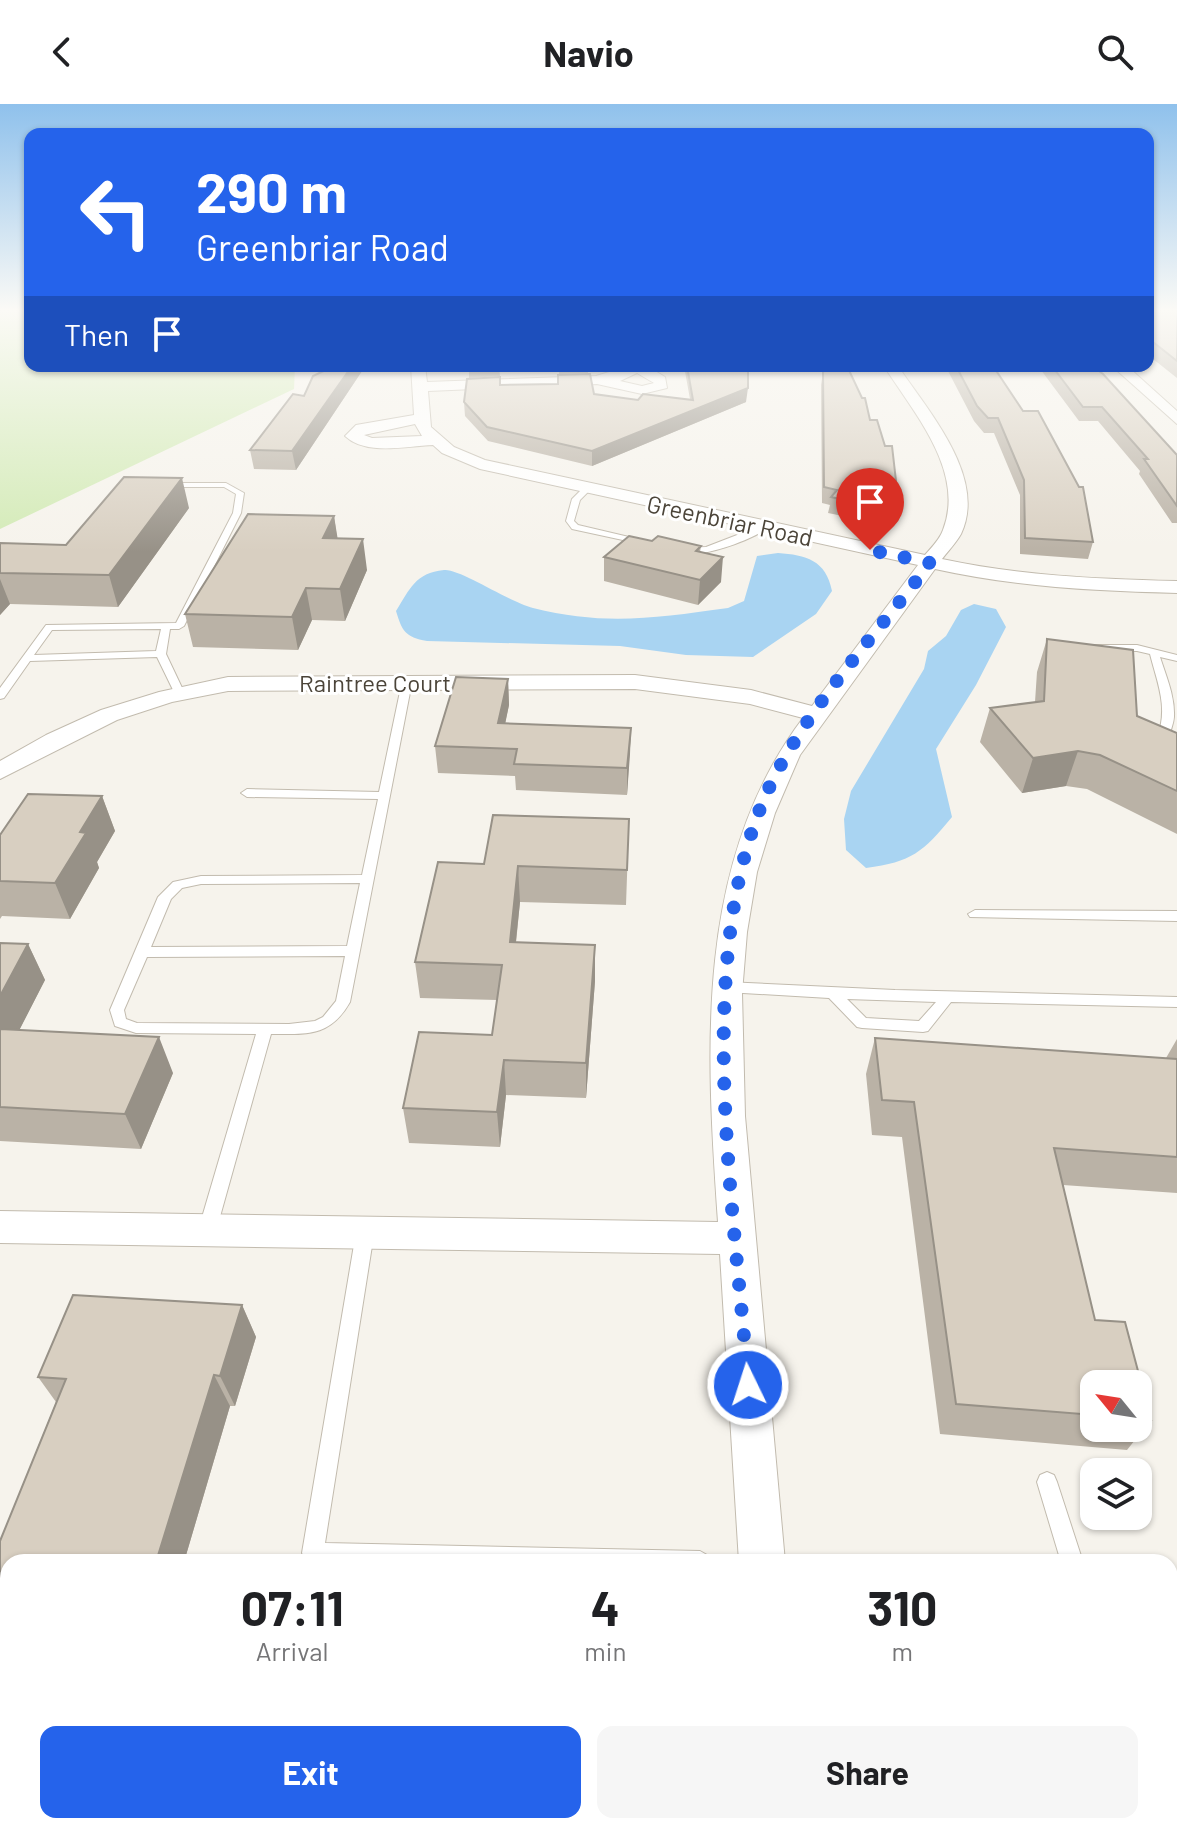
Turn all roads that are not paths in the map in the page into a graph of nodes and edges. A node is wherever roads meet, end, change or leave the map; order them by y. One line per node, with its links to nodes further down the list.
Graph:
1 (420, 391): 4 (street)
2 (906, 391): 14 (street)
3 (1146, 391): 5 (street)
4 (422, 418): 6 (street); 6 (street, Greenbriar Road)
5 (1177, 419)
6 (433, 440): 8 (street, Greenbriar Road)
7 (154, 485): 9 (lane)
8 (587, 489): 11 (street, Greenbriar Road); 12 (lane)
9 (232, 523): 10 (lane); 16 (lane)
10 (246, 523)
11 (766, 527): 13 (lane); 14 (street, Greenbriar Road)
12 (654, 545)
13 (669, 548)
14 (930, 563): 15 (street, Greenbriar Road); 26 (street)
15 (1177, 587)
16 (166, 626): 19 (lane); 20 (lane)
17 (1081, 652): 18 (lane)
18 (1154, 652): 21 (lane); 25 (lane)
19 (161, 654): 20 (lane); 23 (lane)
20 (27, 658): 24 (lane)
21 (1177, 658)
22 (407, 682): 23 (street, Raintree Court); 26 (street, Raintree Court); 30 (lane)
23 (179, 692): 28 (street, Raintree Court)
24 (0, 696)
25 (1174, 708): 27 (lane)
26 (814, 714): 36 (street)
27 (1177, 751)
28 (0, 772)
29 (247, 793): 30 (lane)
30 (384, 796): 31 (lane)
31 (367, 879): 34 (lane); 35 (lane)
32 (975, 914): 33 (lane)
33 (1177, 916)
34 (353, 951): 35 (lane); 40 (lane)
35 (142, 952): 40 (lane)
36 (726, 987): 37 (lane); 44 (street)
37 (834, 995): 38 (lane); 38 (lane)
38 (949, 995): 39 (lane)
39 (1177, 1002)
40 (265, 1029): 42 (lane)
41 (0, 1227): 42 (street)
42 (207, 1231): 43 (street)
43 (365, 1233): 44 (street); 46 (lane)
44 (737, 1238): 47 (street)
45 (1047, 1482): 48 (lane)
46 (356, 1554)
47 (761, 1554)
48 (1070, 1554)

